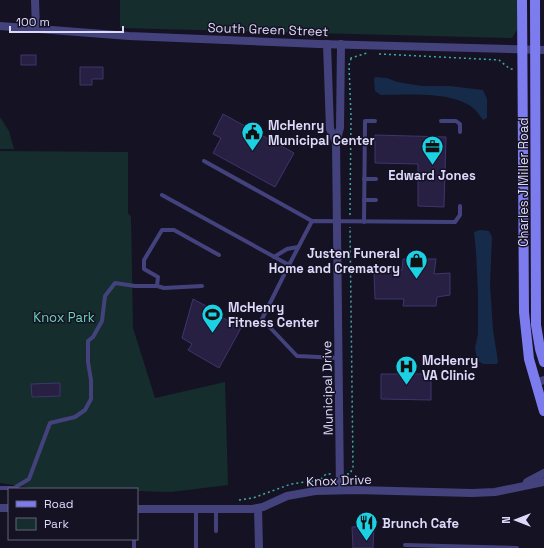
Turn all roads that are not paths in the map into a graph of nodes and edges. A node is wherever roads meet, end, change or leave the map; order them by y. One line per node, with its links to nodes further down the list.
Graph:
1 (35, 0): 5 (street)
2 (522, 0): 8 (street)
3 (535, 0): 9 (street, Charles J Miller Road)
4 (0, 26): 5 (street, South Green Street)
5 (36, 28): 6 (street, South Green Street)
6 (327, 44): 7 (street, South Green Street); 13 (street, Municipal Drive)
7 (341, 44): 8 (street, South Green Street); 13 (street, Municipal Drive)
8 (522, 49): 9 (street, South Green Street); 32 (street)
9 (540, 49): 31 (street, Charles J Miller Road)
10 (375, 121): 15 (lane)
11 (441, 121): 12 (lane)
12 (460, 132)
13 (336, 142): 22 (street, Municipal Drive)
14 (204, 161): 21 (lane)
15 (364, 179): 16 (lane); 18 (lane)
16 (376, 179)
17 (162, 195): 26 (lane)
18 (364, 200): 19 (lane); 23 (lane)
19 (376, 200)
20 (460, 206): 23 (lane)
21 (312, 221): 22 (lane); 24 (lane)
22 (338, 222): 23 (lane); 30 (street, Municipal Drive)
23 (364, 222)
24 (298, 247): 26 (lane); 27 (lane)
25 (219, 255): 28 (lane)
26 (274, 257): 27 (lane)
27 (289, 265): 30 (lane)
28 (157, 286): 29 (lane); 37 (lane)
29 (202, 286)
30 (339, 358): 38 (street, Municipal Drive)
31 (544, 362)
32 (540, 382): 33 (street)
33 (544, 411)
34 (544, 473): 36 (street, Knox Drive)
35 (544, 482): 36 (street, Knox Drive)
36 (519, 486): 38 (street, Knox Drive)
37 (0, 488)
38 (340, 490): 39 (street, Knox Drive)
39 (258, 508): 42 (street, Knox Drive); 47 (street)
40 (138, 509): 41 (street, Knox Drive)
41 (196, 509): 42 (street, Knox Drive); 46 (lane)
42 (216, 510): 43 (lane)
43 (216, 531)
44 (405, 545): 45 (lane)
45 (470, 547): 48 (lane)
46 (196, 548)
47 (259, 548)
48 (517, 548)

